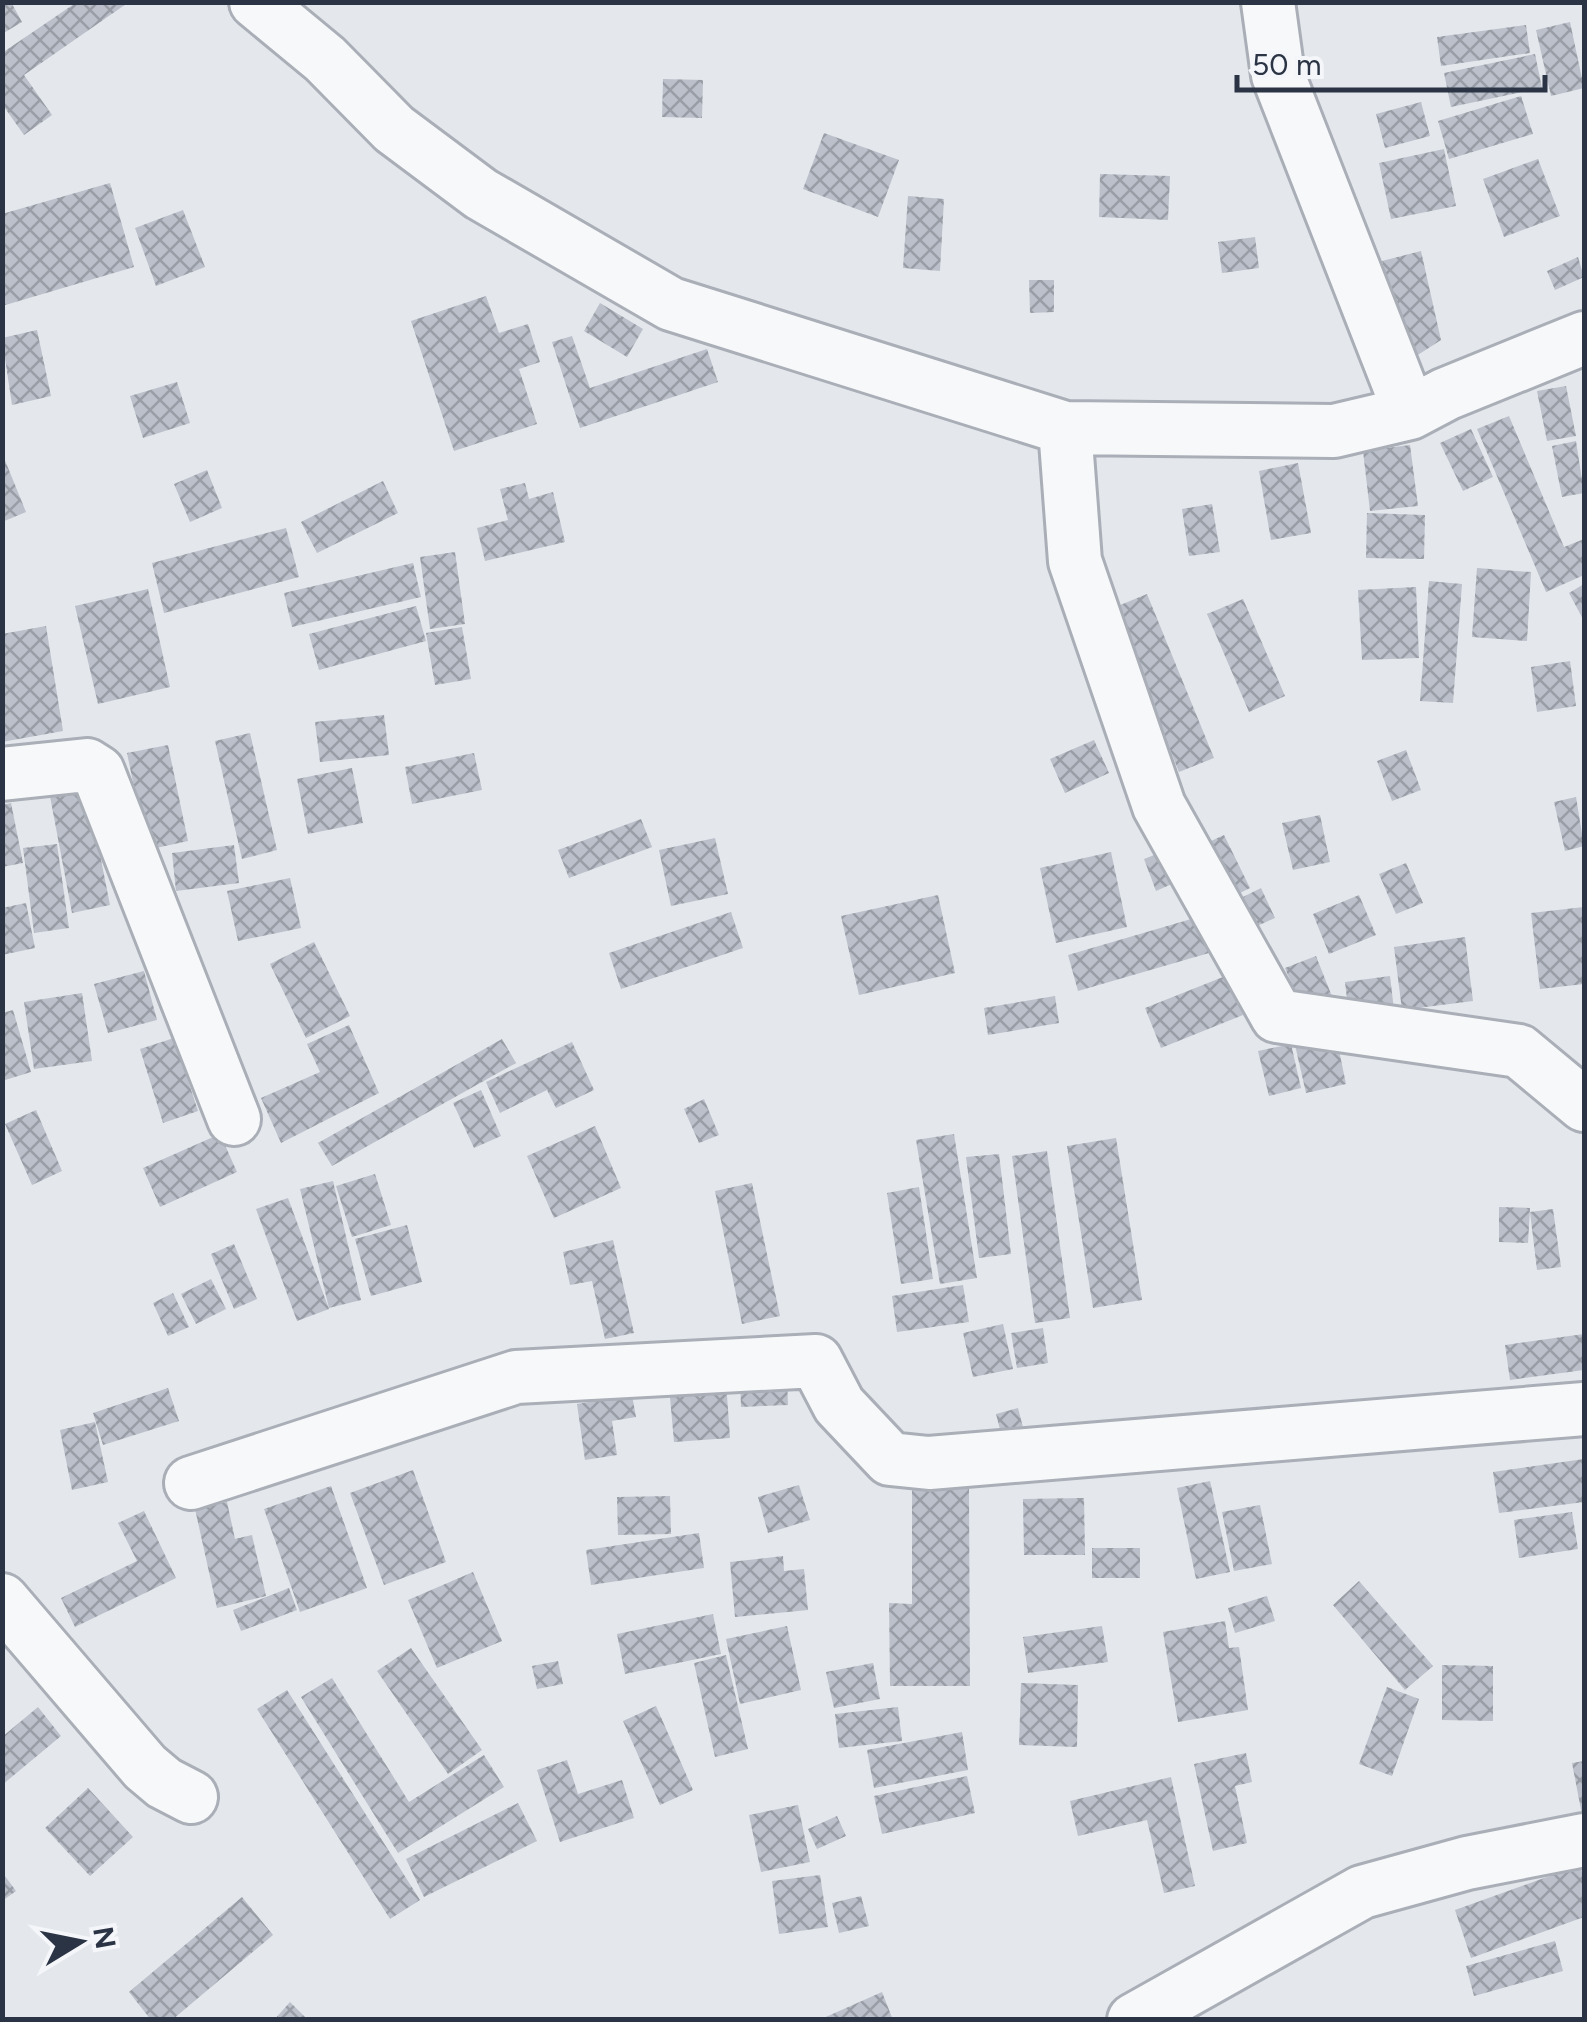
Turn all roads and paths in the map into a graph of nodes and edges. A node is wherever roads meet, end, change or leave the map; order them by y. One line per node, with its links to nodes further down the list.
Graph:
1 (256, 2): 5 (street)
2 (1268, 2): 4 (street)
3 (1584, 338): 4 (street)
4 (1410, 414): 5 (street)
5 (1065, 428): 7 (street)
6 (2, 774): 8 (street)
7 (1584, 1105)
8 (234, 1119)
9 (1584, 1409): 10 (street)
10 (191, 1482)
11 (2, 1600): 12 (street)
12 (191, 1796)
13 (1584, 1840): 14 (street)
14 (1134, 2020)

